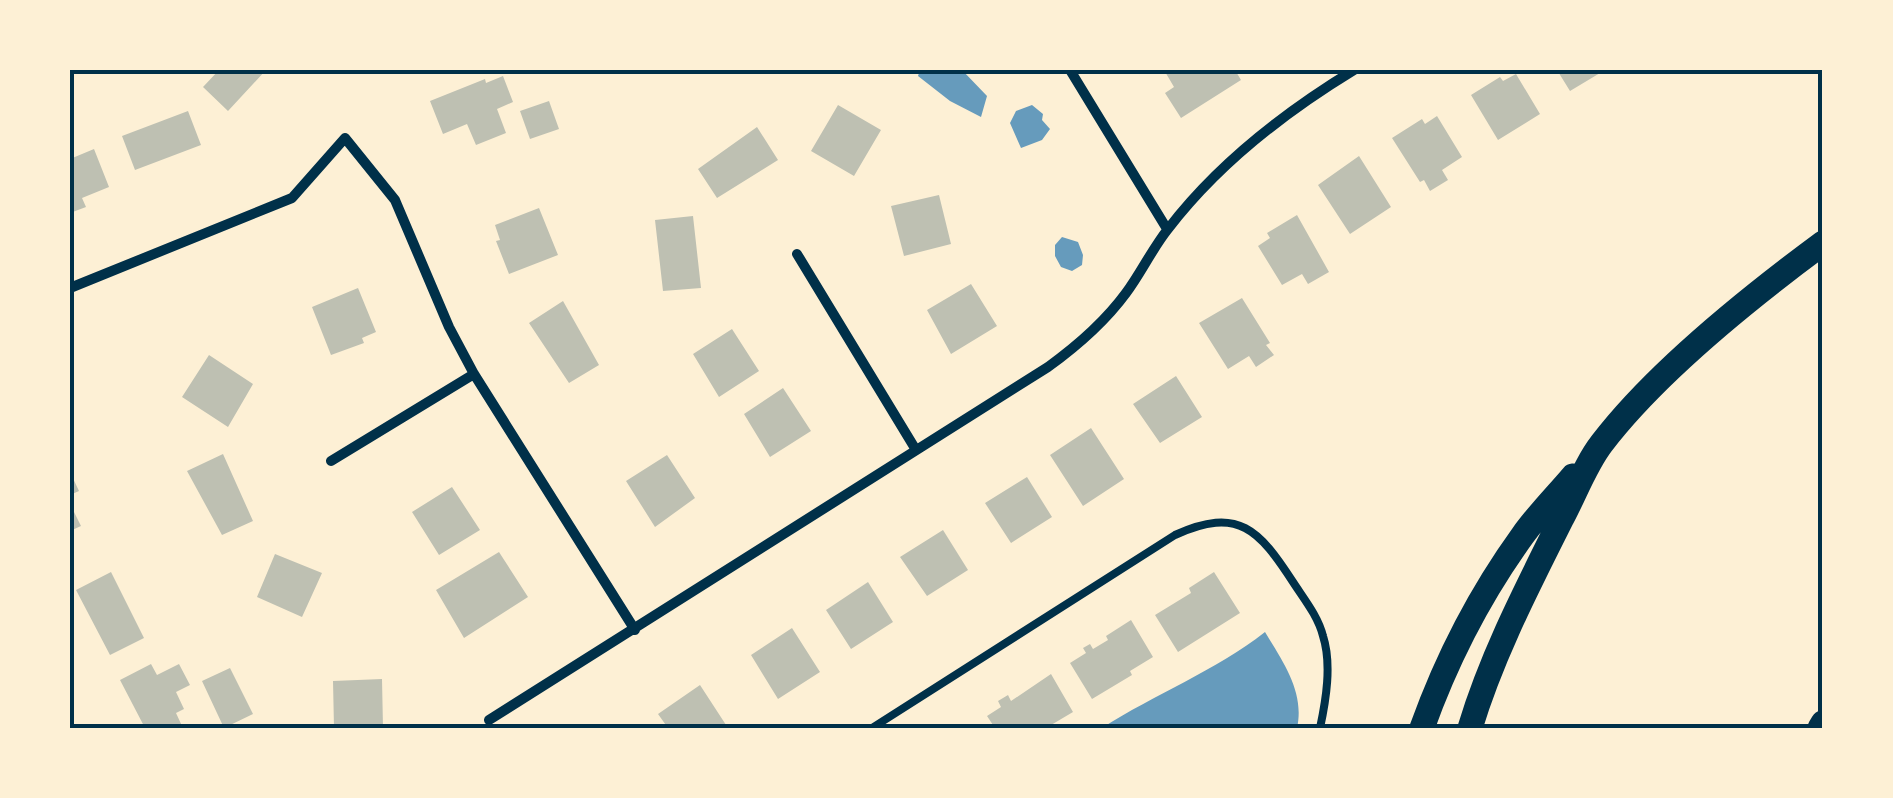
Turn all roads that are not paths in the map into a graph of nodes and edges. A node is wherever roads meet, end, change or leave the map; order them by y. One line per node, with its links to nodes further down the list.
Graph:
1 (1070, 70): 3 (street)
2 (1354, 70): 3 (street)
3 (1168, 230): 9 (street)
4 (1823, 243): 8 (highway)
5 (796, 254): 9 (street)
6 (70, 288): 7 (street)
7 (474, 374): 10 (street); 11 (street)
8 (1599, 446): 15 (highway); 16 (highway)
9 (916, 450): 11 (street)
10 (330, 460)
11 (636, 630): 12 (street)
12 (490, 720)
13 (872, 728): 14 (lane)
14 (1320, 728)
15 (1422, 728)
16 (1470, 728)

